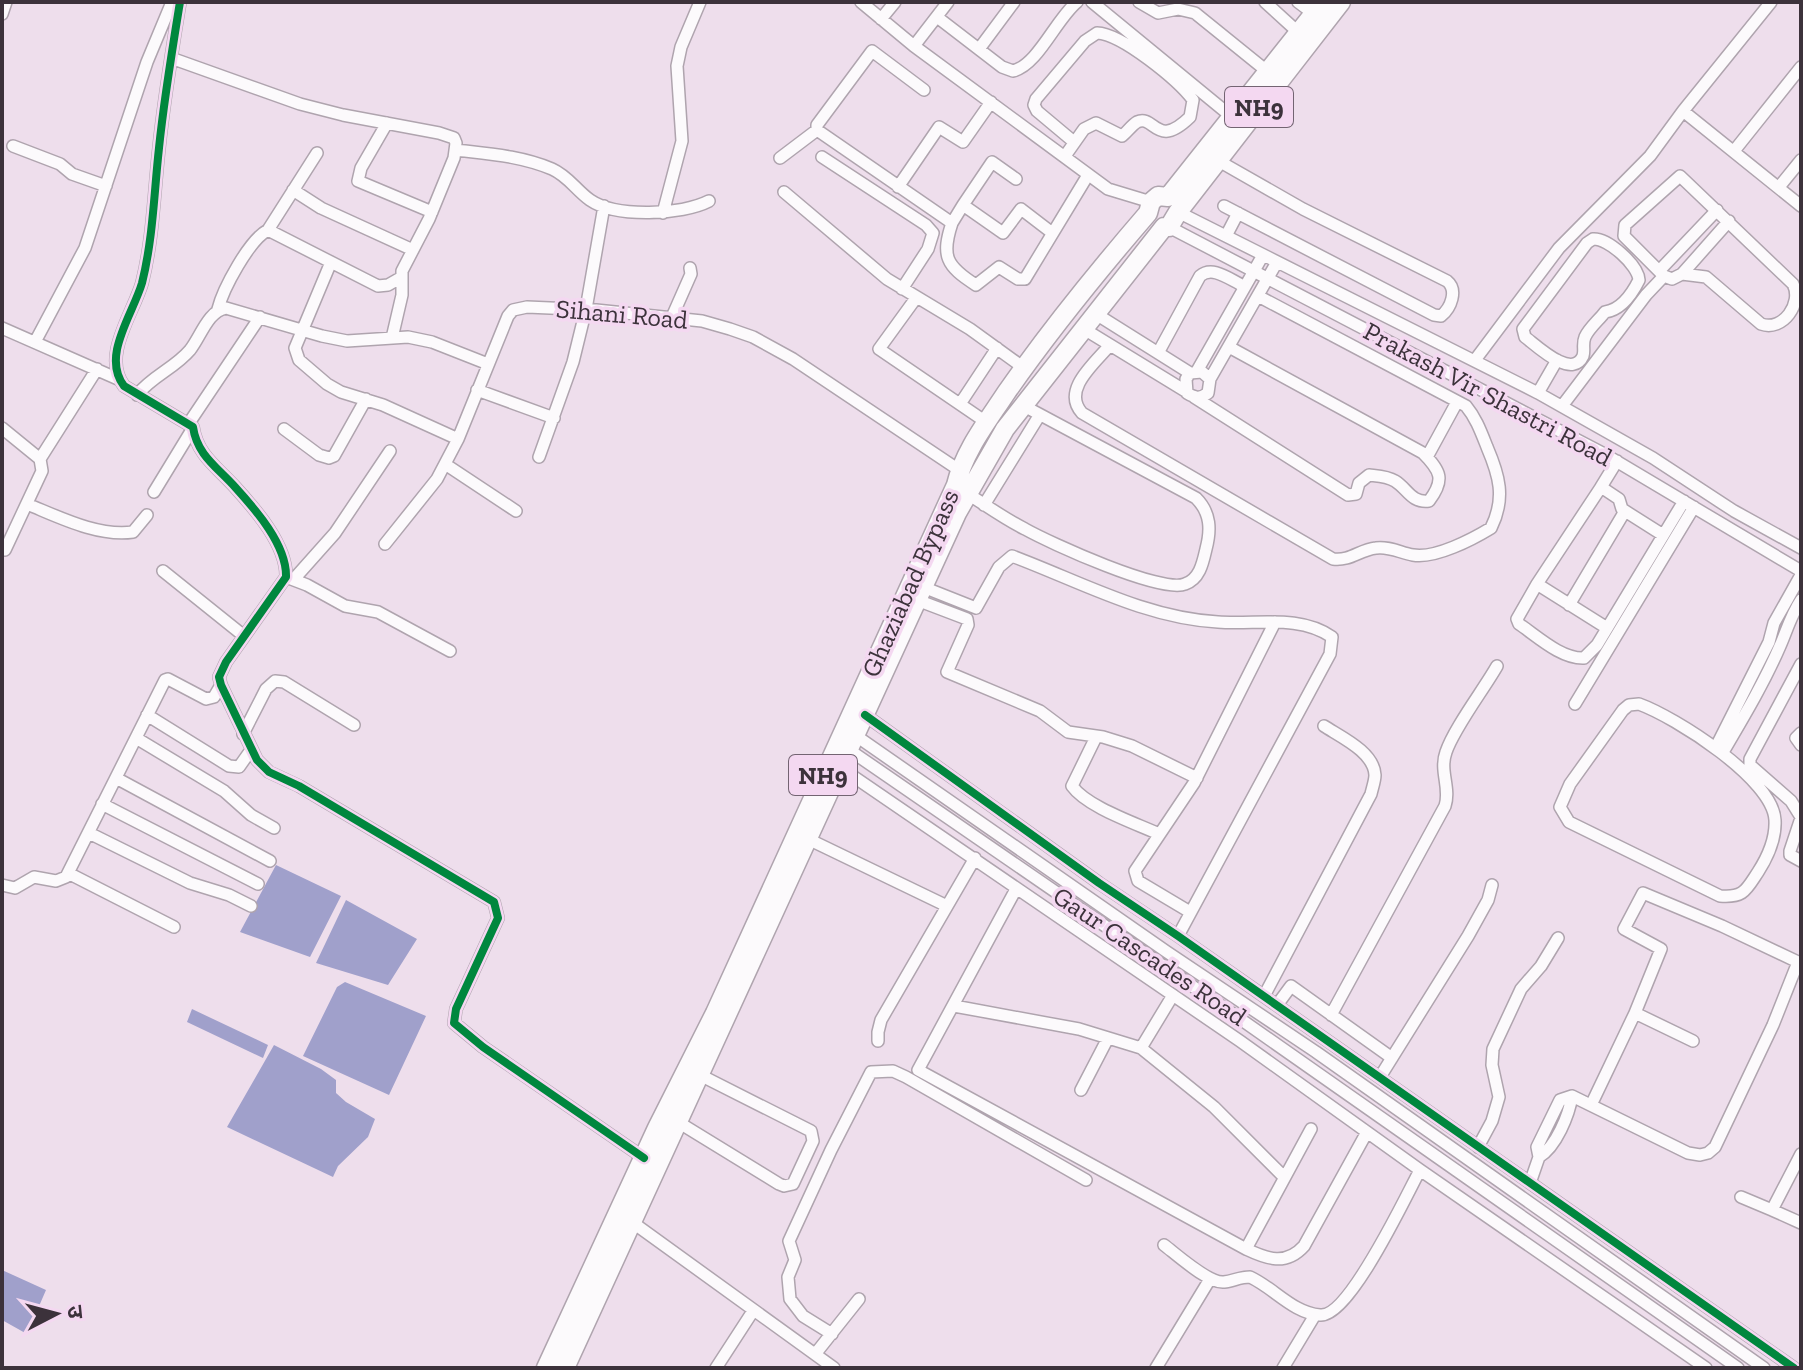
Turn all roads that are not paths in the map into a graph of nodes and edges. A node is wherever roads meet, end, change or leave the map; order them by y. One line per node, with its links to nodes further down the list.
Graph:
1 (6, 2): 17 (street)
2 (172, 2): 44 (street)
3 (180, 2): 23 (street)
4 (700, 2): 56 (street)
5 (861, 2): 19 (street)
6 (895, 2): 19 (street)
7 (948, 2): 18 (street)
8 (1014, 2): 22 (street)
9 (1092, 2): 29 (street)
10 (1139, 2): 25 (street)
11 (1265, 2): 20 (street)
12 (1298, 2): 16 (street)
13 (1341, 2): 40 (highway, Ghaziabad Bypass / NH9)
14 (1771, 2): 28 (street)
15 (1075, 3): 22 (street)
16 (1318, 8): 20 (highway, Ghaziabad Bypass / NH9)
17 (2, 14)
18 (937, 17): 21 (street); 22 (street)
19 (881, 19): 21 (street)
20 (1299, 33): 25 (highway, Ghaziabad Bypass / NH9)
21 (914, 46): 27 (street)
22 (979, 49)
23 (171, 58): 30 (street); 98 (street)
24 (1801, 67): 35 (street)
25 (1268, 72): 29 (highway, Ghaziabad Bypass / NH9)
26 (924, 90): 31 (street)
27 (991, 102): 37 (street); 45 (street)
28 (1683, 111): 35 (street); 92 (street)
29 (1232, 117): 57 (highway, Ghaziabad Bypass / NH9)
30 (387, 123): 34 (street); 55 (street)
31 (817, 130): 39 (street); 45 (street)
32 (1074, 142): 32 (street); 37 (street)
33 (13, 146): 44 (street)
34 (456, 150): 51 (street); 55 (street)
35 (1734, 151): 46 (street)
36 (317, 153): 47 (street)
37 (1065, 156): 42 (street)
38 (822, 157): 75 (street)
39 (780, 158)
40 (1217, 160): 57 (highway, Ghaziabad Bypass / NH9); 58 (street)
41 (1801, 160): 46 (street)
42 (1088, 175): 57 (street); 62 (street)
43 (1016, 179): 50 (street)
44 (106, 186): 87 (street)
45 (898, 187): 60 (street)
46 (1779, 187): 53 (street)
47 (293, 190): 61 (street); 64 (street)
48 (784, 192): 75 (street)
49 (709, 201): 56 (street)
50 (963, 205): 60 (street); 62 (street)
51 (604, 206): 56 (street); 79 (street)
52 (1224, 206): 58 (street)
53 (1801, 206)
54 (1717, 210): 59 (street); 70 (street); 70 (street)
55 (432, 212): 64 (street)
56 (663, 213)
57 (1163, 213): 63 (street, Prakash Vir Shastri Road); 69 (street, Prakash Vir Shastri Road); 80 (highway, Ghaziabad Bypass / NH9); 95 (highway, Ghaziabad Bypass / NH9)
58 (1238, 213): 63 (street)
59 (1729, 221): 71 (street); 71 (street)
60 (952, 223): 62 (street)
61 (268, 230): 66 (street); 78 (street)
62 (1051, 232)
63 (1226, 236): 65 (street, Prakash Vir Shastri Road)
64 (413, 250): 72 (street)
65 (1263, 255): 67 (street, Prakash Vir Shastri Road); 69 (street)
66 (331, 262): 72 (street); 85 (street)
67 (1277, 262): 73 (street); 92 (street, Prakash Vir Shastri Road)
68 (690, 268): 82 (street)
69 (1254, 271): 73 (street, Prakash Vir Shastri Road); 74 (street)
70 (1662, 273): 71 (street); 107 (street)
71 (1682, 274)
72 (402, 277): 86 (street)
73 (1268, 279): 76 (street); 119 (street, Prakash Vir Shastri Road)
74 (1244, 286): 91 (street); 97 (street)
75 (902, 289): 77 (street)
76 (1258, 296): 89 (street); 105 (street)
77 (916, 298): 90 (street); 106 (street)
78 (218, 309): 81 (street); 102 (street)
79 (586, 309): 82 (street, Sihani Road); 94 (street, Sihani Road); 109 (street)
80 (1096, 314): 84 (highway, Ghaziabad Bypass / NH9); 91 (street)
81 (260, 317): 85 (street); 111 (street)
82 (672, 317): 122 (street, Sihani Road)
83 (2, 328): 87 (street)
84 (1084, 329): 88 (street); 108 (highway, Ghaziabad Bypass / NH9)
85 (301, 330): 86 (street); 104 (street)
86 (392, 338): 94 (street)
87 (35, 342): 96 (street)
88 (1110, 345): 103 (street); 105 (street)
89 (1229, 347): 99 (street); 118 (street)
90 (997, 348): 95 (street); 106 (street)
91 (1158, 353): 97 (street)
92 (1475, 360): 101 (street, Prakash Vir Shastri Road)
93 (1557, 360): 93 (street); 101 (street)
94 (488, 364): 100 (street, Sihani Road)
95 (1024, 368): 110 (highway, Ghaziabad Bypass / NH9)
96 (97, 369): 98 (street); 120 (street)
97 (1194, 372): 99 (street); 103 (street)
98 (118, 379): 102 (street)
99 (1210, 379): 103 (street)
100 (477, 390): 109 (street); 115 (street, Sihani Road)
101 (1538, 393): 107 (street, Prakash Vir Shastri Road)
102 (137, 395): 111 (street)
103 (1191, 395): 118 (street)
104 (366, 399): 113 (street); 115 (street)
105 (1457, 402): 118 (street)
106 (960, 404): 110 (street)
107 (1562, 406): 114 (street, Prakash Vir Shastri Road)
108 (1031, 411): 125 (highway, Ghaziabad Bypass / NH9); 128 (street); 128 (street)
109 (554, 418): 117 (street)
110 (986, 422): 122 (highway, Ghaziabad Bypass / NH9)
111 (191, 425): 124 (street); 138 (street)
112 (2, 428): 120 (street)
113 (284, 429)
114 (1617, 436): 119 (street); 134 (street, Prakash Vir Shastri Road)
115 (458, 439): 121 (street, Sihani Road)
116 (390, 451): 138 (street)
117 (539, 457)
118 (1427, 457)
119 (1612, 458): 123 (street); 127 (street, Prakash Vir Shastri Road)
120 (40, 459): 126 (street)
121 (445, 464): 129 (street); 133 (street, Sihani Road)
122 (959, 470): 162 (highway, Ghaziabad Bypass / NH9)
123 (1601, 487): 130 (street); 139 (street)
124 (154, 492)
125 (968, 494): 128 (street); 140 (highway, Ghaziabad Bypass / NH9)
126 (27, 504): 131 (street); 135 (street)
127 (1689, 504): 132 (street); 137 (street, Prakash Vir Shastri Road); 153 (street)
128 (984, 505)
129 (516, 511)
130 (1625, 511): 132 (street); 142 (street)
131 (147, 515)
132 (1663, 535): 146 (street)
133 (385, 544)
134 (1801, 548)
135 (5, 550)
136 (163, 571): 147 (street)
137 (1801, 573): 149 (street)
138 (290, 578): 147 (street); 148 (street)
139 (1537, 584): 142 (street); 146 (street)
140 (920, 594): 143 (street); 145 (street); 155 (highway, Ghaziabad Bypass / NH9)
141 (1801, 600): 149 (street)
142 (1569, 605): 146 (street)
143 (976, 608): 144 (street); 145 (street)
144 (1275, 622): 168 (street); 188 (street)
145 (968, 623): 160 (street)
146 (1607, 628)
147 (244, 636): 152 (street)
148 (450, 651)
149 (1768, 657): 165 (street)
150 (1801, 664): 170 (street)
151 (1497, 666): 198 (street)
152 (221, 685): 154 (street); 159 (street)
153 (1575, 704)
154 (147, 715): 161 (street); 164 (street)
155 (865, 715): 162 (highway, Ghaziabad Bypass / NH9); 179 (street)
156 (354, 725): 159 (street)
157 (1324, 726): 194 (street)
158 (1801, 733): 163 (street)
159 (243, 734): 164 (street)
160 (1096, 737): 168 (street); 173 (street)
161 (136, 738): 167 (street); 171 (street)
162 (847, 739): 166 (highway, Ghaziabad Bypass / NH9); 184 (street, Gaur Cascades Road); 187 (street, Gaur Cascades Road); 217 (highway, Ghaziabad Bypass / NH9)
163 (1801, 745)
164 (251, 750): 217 (street)
165 (1720, 750): 165 (street)
166 (841, 768): 174 (highway, Ghaziabad Bypass / NH9); 175 (street)
167 (116, 778): 169 (street); 176 (street)
168 (1197, 778): 173 (street)
169 (102, 804): 172 (street); 180 (street)
170 (1801, 818): 177 (street)
171 (274, 828)
172 (89, 833): 178 (street); 185 (street)
173 (1159, 834): 188 (street)
174 (808, 839): 186 (street); 207 (highway, Ghaziabad Bypass / NH9)
175 (975, 858): 183 (street); 186 (street)
176 (270, 861)
177 (1801, 861)
178 (68, 873): 181 (street); 190 (street)
179 (1099, 883): 184 (street); 191 (street)
180 (258, 884)
181 (2, 885)
182 (1492, 885): 205 (street)
183 (1016, 889): 189 (street); 196 (street)
184 (1090, 898): 204 (street, Gaur Cascades Road)
185 (251, 906)
186 (947, 906): 201 (street)
187 (1080, 909): 189 (street); 206 (street, Gaur Cascades Road)
188 (1190, 912): 191 (street)
189 (1070, 923): 193 (street)
190 (174, 927)
191 (1178, 936): 194 (street)
192 (1558, 938): 215 (street)
193 (1173, 995): 203 (street); 209 (street)
194 (1264, 996): 195 (street)
195 (1277, 1005): 198 (street); 200 (street)
196 (954, 1006): 199 (street); 230 (street)
197 (1635, 1013): 202 (street); 211 (street); 211 (street)
198 (1331, 1015): 205 (street)
199 (1108, 1038): 203 (street); 210 (street)
200 (1325, 1038): 204 (street); 208 (street)
201 (878, 1041)
202 (1693, 1041)
203 (1141, 1048): 221 (street)
204 (1316, 1052): 218 (street, Gaur Cascades Road)
205 (1392, 1058): 208 (street)
206 (1320, 1074): 209 (street); 220 (street, Gaur Cascades Road)
207 (700, 1075): 212 (highway, Ghaziabad Bypass / NH9); 212 (street)
208 (1380, 1077): 215 (street)
209 (1309, 1088): 214 (street)
210 (1081, 1090)
211 (1592, 1103): 223 (street)
212 (678, 1122): 227 (highway, Ghaziabad Bypass / NH9)
213 (1311, 1129): 221 (street)
214 (1367, 1132): 219 (street); 230 (street)
215 (1478, 1147): 223 (street)
216 (1801, 1154): 225 (street)
217 (644, 1158): 240 (highway, Ghaziabad Bypass / NH9)
218 (1469, 1160): 220 (street); 247 (street, Gaur Cascades Road)
219 (1420, 1170): 231 (street); 235 (street)
220 (1460, 1173): 229 (street, Gaur Cascades Road)
221 (1284, 1177): 230 (street)
222 (1086, 1180): 236 (street)
223 (1530, 1183): 248 (street)
224 (1741, 1197): 225 (street)
225 (1772, 1210): 226 (street)
226 (1798, 1219)
227 (632, 1222): 234 (street); 240 (highway, Ghaziabad Bypass / NH9)
228 (1164, 1245): 232 (street)
229 (1566, 1248): 231 (street); 246 (street, Gaur Cascades Road)
230 (1246, 1249)
231 (1555, 1263): 245 (street)
232 (1210, 1279): 235 (street); 243 (street)
233 (859, 1299): 237 (street)
234 (753, 1311): 238 (street); 241 (street)
235 (1315, 1315): 244 (street)
236 (814, 1324): 237 (street); 238 (street)
237 (832, 1334): 239 (street)
238 (800, 1342): 239 (street)
239 (816, 1353): 242 (street)
240 (562, 1364)
241 (716, 1368)
242 (834, 1368)
243 (1156, 1368)
244 (1283, 1368)
245 (1706, 1368)
246 (1738, 1368)
247 (1764, 1368)
248 (1794, 1368)

